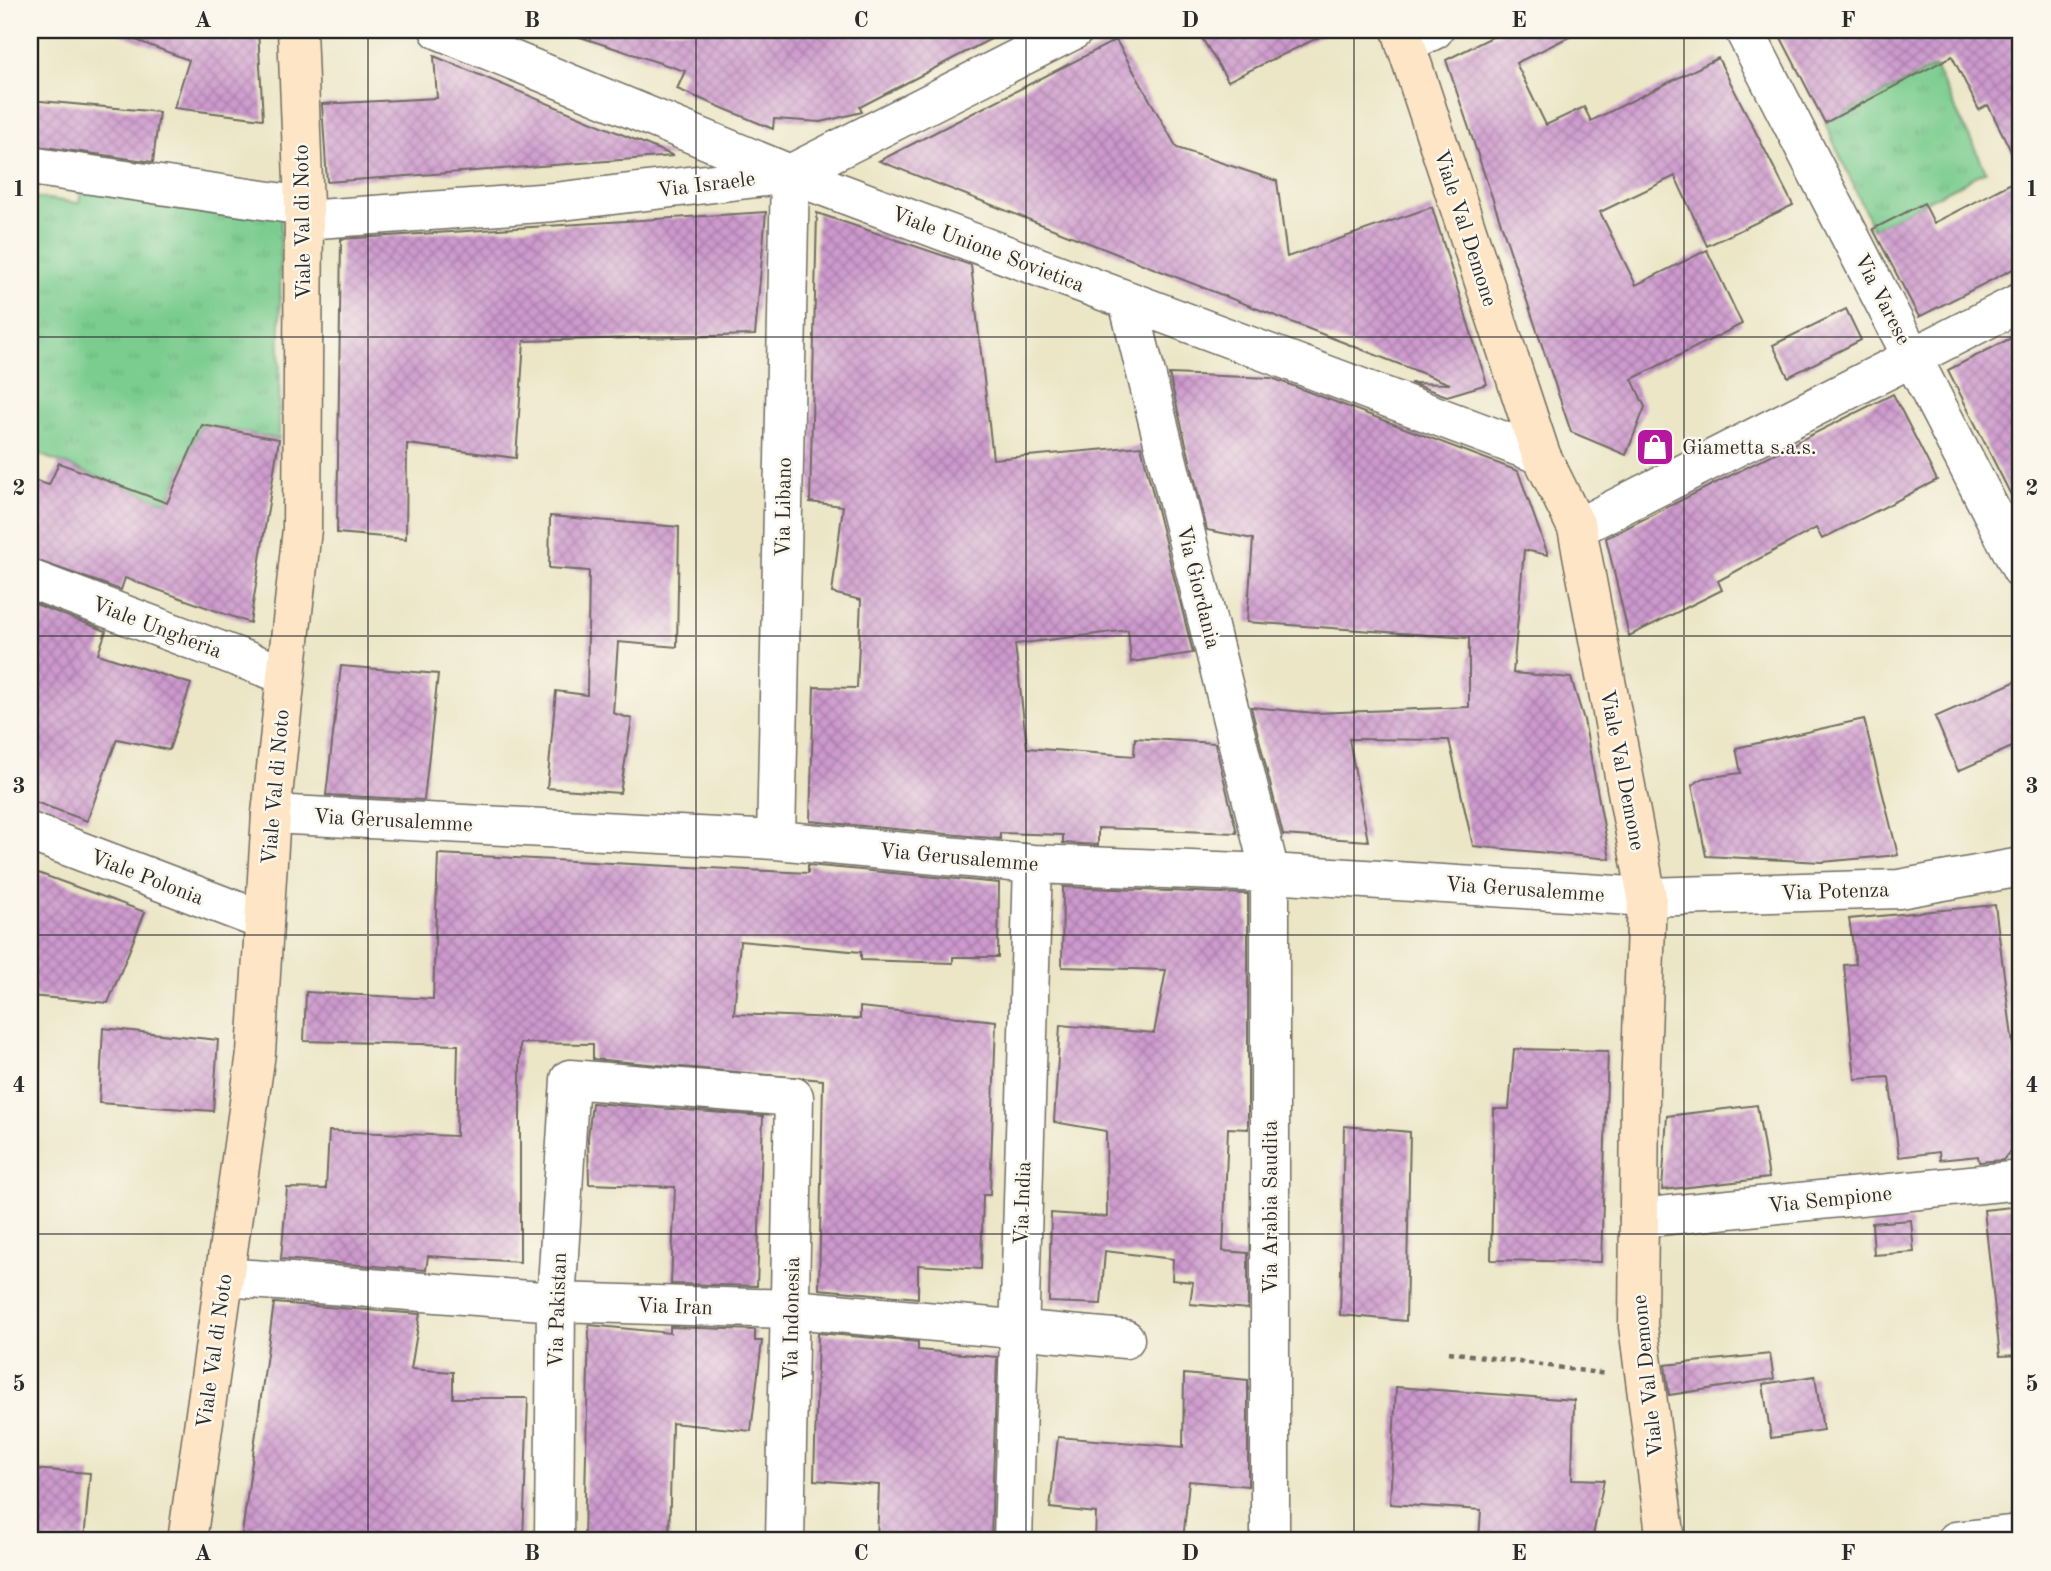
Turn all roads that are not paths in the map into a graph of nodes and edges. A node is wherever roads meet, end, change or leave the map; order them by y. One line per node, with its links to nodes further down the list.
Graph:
1 (297, 30): 8 (street, Viale Val di Noto)
2 (439, 30): 7 (street, Viale Unione Sovietica)
3 (1074, 30): 7 (street, Via Israele)
4 (1744, 30): 11 (street, Via Varese)
5 (1413, 34): 12 (street, Viale Val Demone)
6 (30, 166): 8 (street, Via Israele)
7 (790, 174): 8 (street, Via Israele); 9 (street, Viale Unione Sovietica); 19 (street, Via Libano)
8 (304, 213): 16 (street, Viale Val di Noto)
9 (1128, 301): 12 (street, Viale Unione Sovietica); 22 (street, Via Giordania)
10 (2021, 302): 11 (street)
11 (1912, 357): 13 (street); 14 (street, Via Varese)
12 (1541, 455): 13 (street, Viale Val Demone)
13 (1577, 528): 23 (street, Viale Val Demone)
14 (2021, 569)
15 (30, 579): 16 (street, Viale Ungheria)
16 (285, 675): 17 (street, Viale Val di Noto)
17 (271, 814): 19 (street, Via Gerusalemme); 24 (street, Viale Val di Noto)
18 (30, 832): 24 (street, Viale Polonia)
19 (776, 840): 20 (street, Via Gerusalemme)
20 (1033, 864): 22 (street, Via Gerusalemme); 31 (street, Via India)
21 (2021, 867): 23 (street, Via Potenza)
22 (1270, 873): 23 (street, Via Gerusalemme); 38 (street, Via Arabia Saudita)
23 (1647, 897): 27 (street, Viale Val Demone)
24 (264, 920): 28 (street, Viale Val di Noto)
25 (570, 1079): 29 (street, Via Pakistan); 30 (street, Via Indonesia)
26 (2021, 1180): 27 (street, Via Sempione)
27 (1639, 1218): 39 (street, Viale Val Demone)
28 (224, 1277): 29 (street, Via Iran); 34 (street, Viale Val di Noto)
29 (556, 1302): 30 (street, Via Iran); 35 (street, Via Pakistan)
30 (792, 1309): 31 (street, Via Iran); 36 (street, Via Indonesia)
31 (1017, 1328): 32 (street, Via Iran); 37 (street, Via India)
32 (1125, 1339)
33 (2021, 1534): 40 (street)
34 (187, 1541)
35 (554, 1541)
36 (785, 1541)
37 (1013, 1541)
38 (1270, 1541)
39 (1666, 1541)
40 (1956, 1541)

